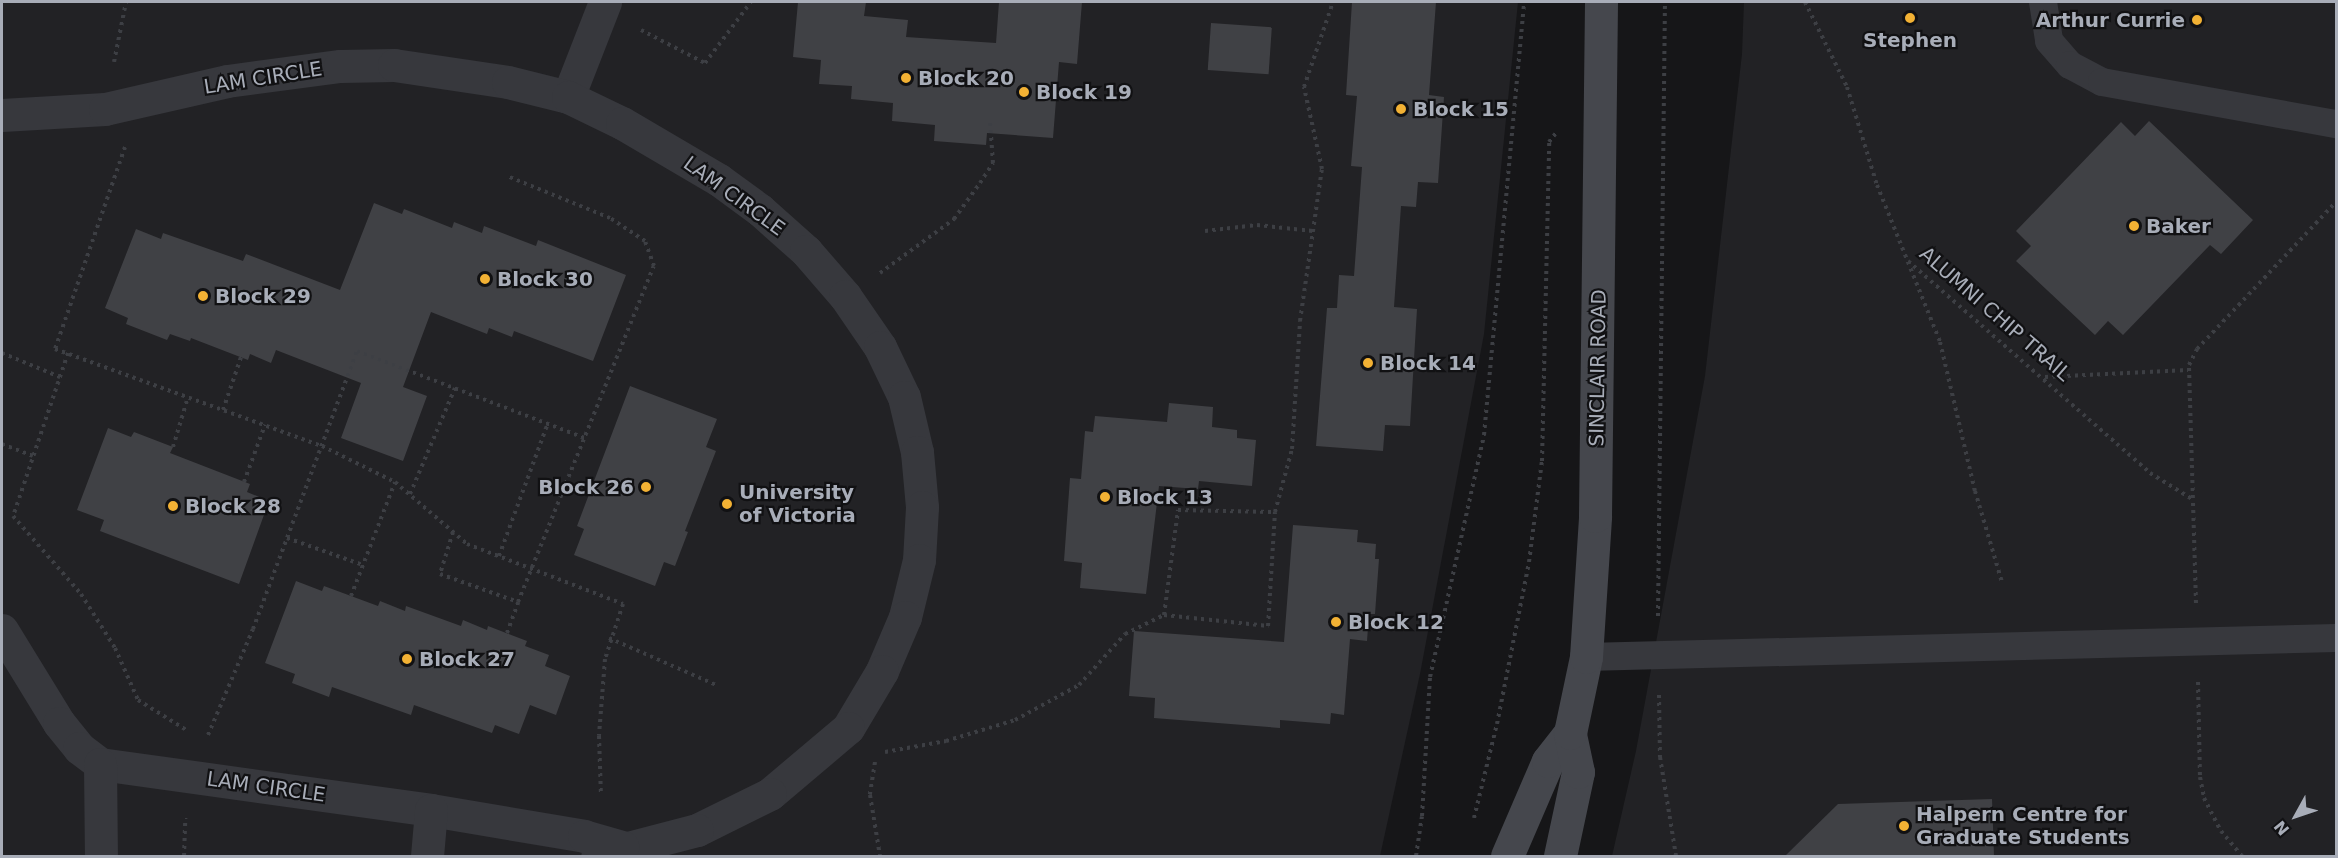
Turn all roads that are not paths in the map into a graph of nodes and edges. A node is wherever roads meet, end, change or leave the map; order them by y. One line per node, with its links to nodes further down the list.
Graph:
1 (1601, 2): 9 (main road, SINCLAIR ROAD)
2 (2043, 2): 6 (lane)
3 (603, 6): 4 (street)
4 (568, 97): 5 (street, LAM CIRCLE); 13 (street, LAM CIRCLE)
5 (2, 115)
6 (2337, 124)
7 (2, 630): 11 (street)
8 (2337, 638): 9 (lane)
9 (1586, 657): 10 (main road, SINCLAIR ROAD)
10 (1569, 733): 16 (main road, SINCLAIR ROAD); 17 (main road, SINCLAIR ROAD)
11 (100, 764): 12 (street, LAM CIRCLE); 14 (street)
12 (431, 810): 13 (street, LAM CIRCLE); 15 (street)
13 (610, 852)
14 (101, 856)
15 (427, 856)
16 (1507, 856)
17 (1560, 856)

